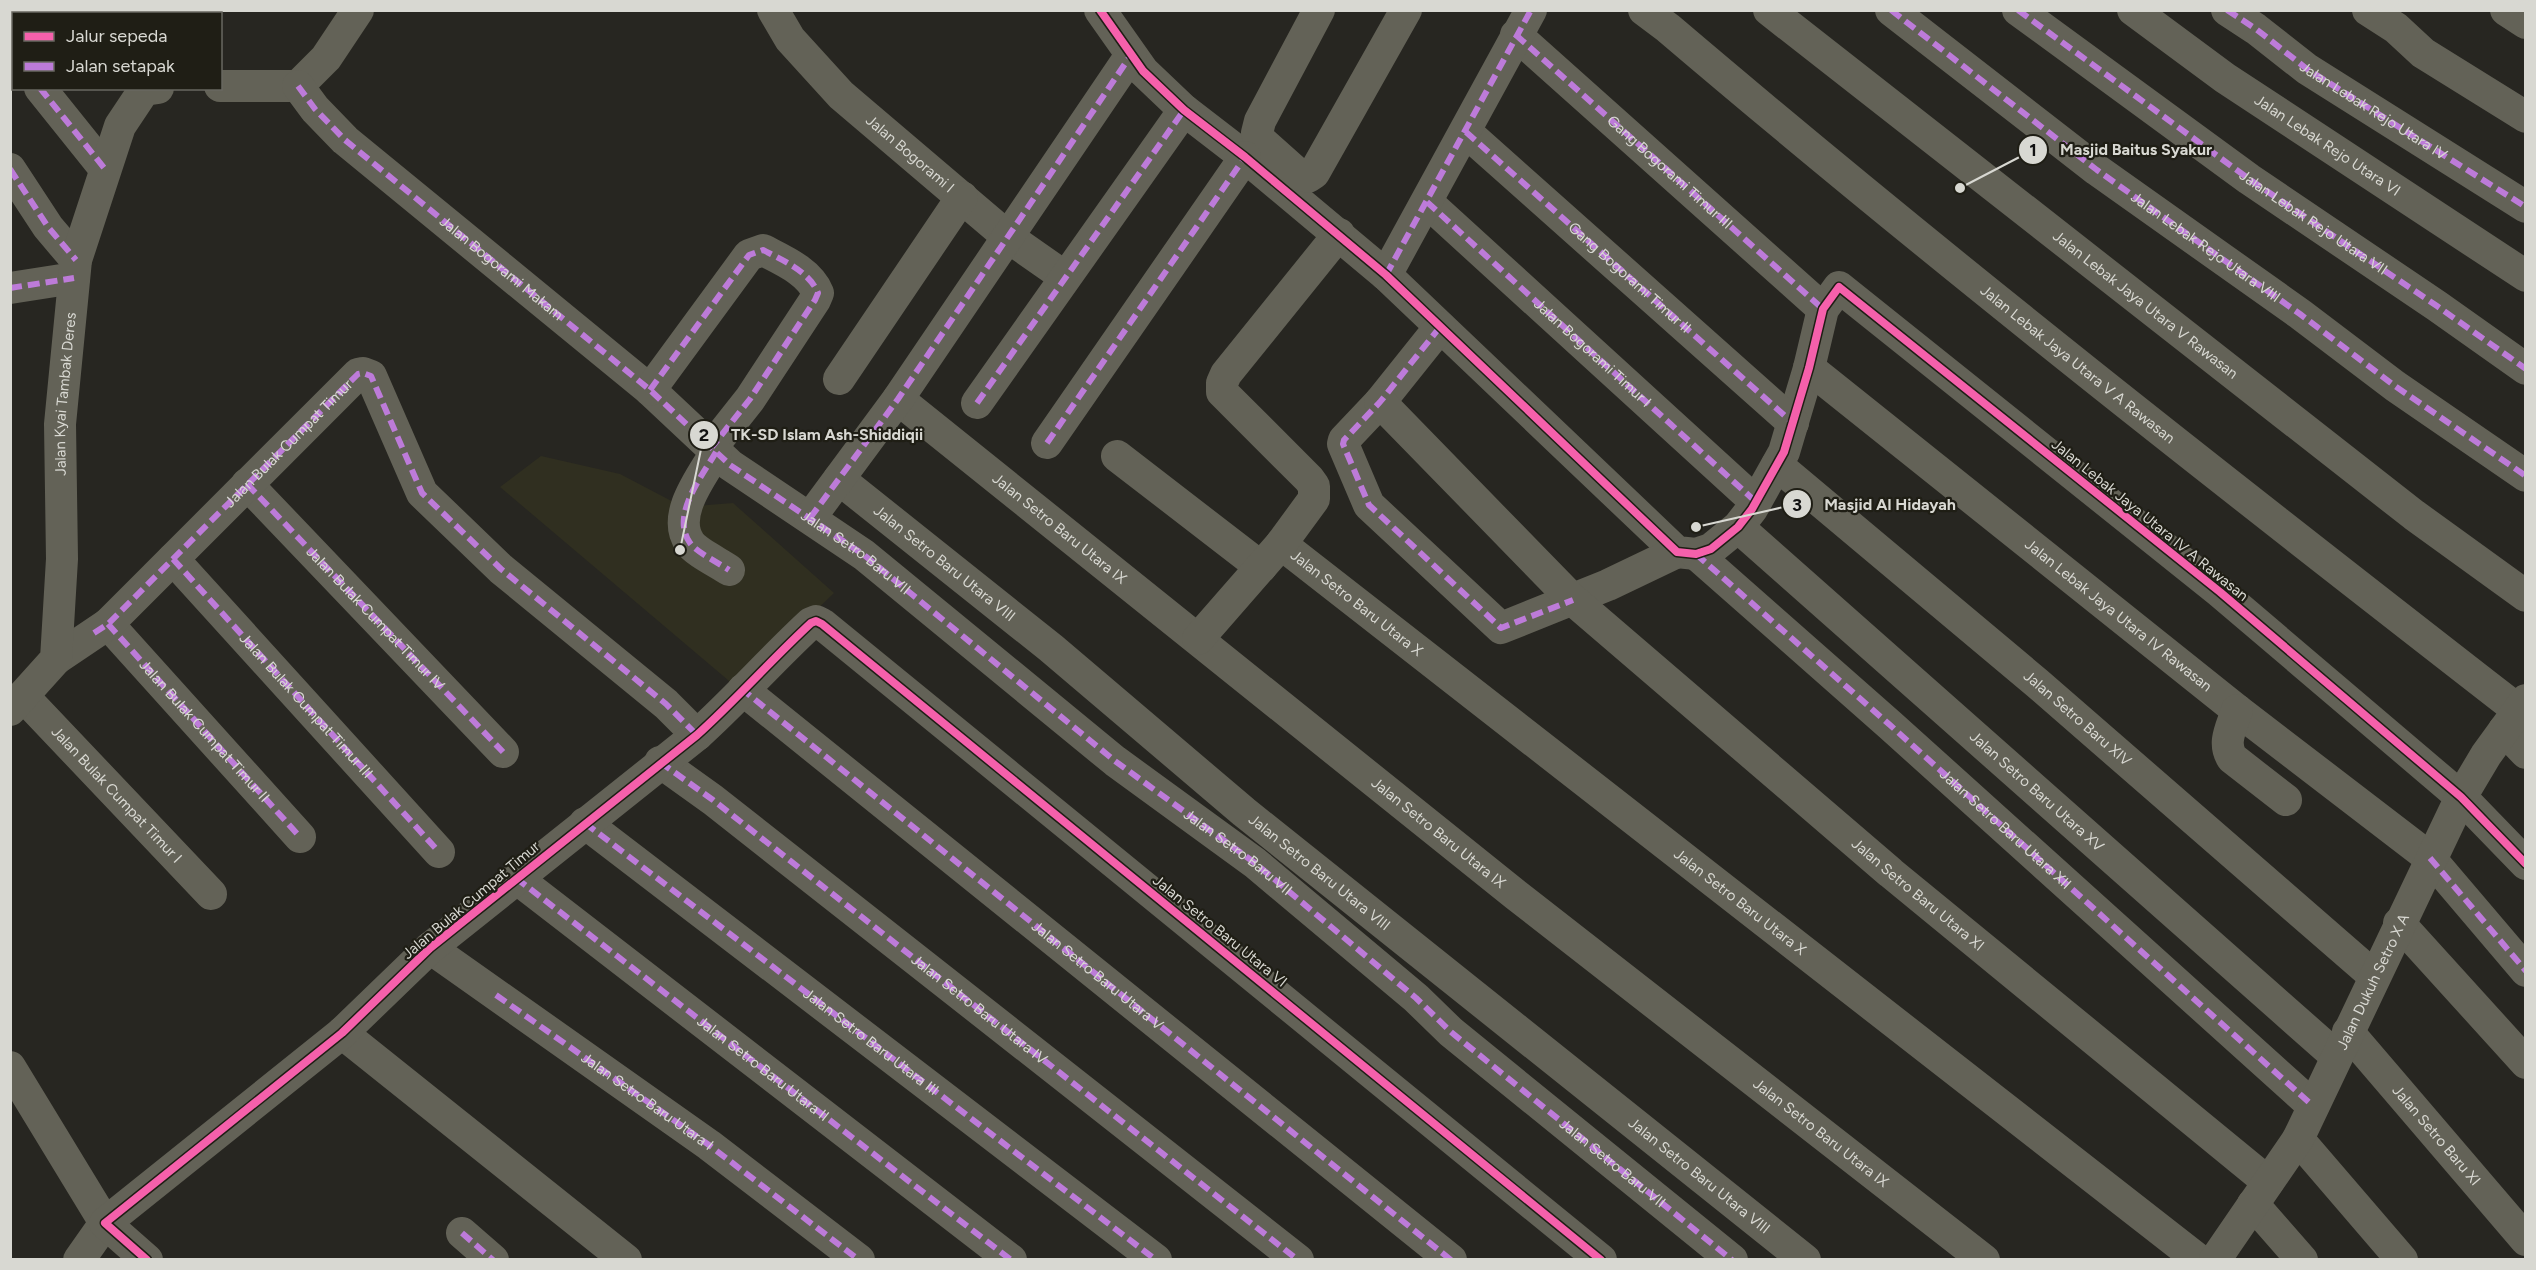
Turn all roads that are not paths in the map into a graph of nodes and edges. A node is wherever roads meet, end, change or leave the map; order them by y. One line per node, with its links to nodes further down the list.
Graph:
1 (358, 10): 18 (street)
2 (773, 10): 27 (street, Jalan Bogorami I)
3 (1100, 10): 16 (street)
4 (1319, 10): 5 (street)
5 (1406, 10)
6 (1644, 10): 69 (street, Jalan Lebak Jaya Utara V A Rawasan)
7 (1769, 10): 60 (street, Jalan Lebak Jaya Utara V Rawasan)
8 (1891, 10): 51 (street, Jalan Lebak Rejo Utara VIII)
9 (2018, 10): 40 (street, Jalan Lebak Rejo Utara VII)
10 (2133, 10): 34 (street, Jalan Lebak Rejo Utara VI)
11 (2227, 10): 28 (street, Jalan Lebak Rejo Utara IV)
12 (2368, 10): 22 (street)
13 (2506, 10): 15 (street)
14 (1521, 19): 23 (street); 29 (street); 37 (street, Gang Bogorami Timur III)
15 (2526, 23)
16 (1131, 55): 21 (street); 31 (street)
17 (222, 86): 18 (street)
18 (298, 86): 42 (street, Jalan Bogorami Makam)
19 (42, 90): 25 (street)
20 (147, 90): 25 (street, Jalan Kyai Tambak Deres)
21 (1184, 110): 24 (street); 35 (street)
22 (2526, 117)
23 (1466, 132): 29 (street); 46 (street, Gang Bogorami Timur II)
24 (1245, 157): 30 (street, Jalan Setro Baru Utara XII); 47 (street)
25 (105, 168): 32 (street, Jalan Kyai Tambak Deres)
26 (10, 169): 32 (street)
27 (962, 197): 31 (street, Jalan Bogorami I); 41 (street)
28 (2526, 207)
29 (1414, 209): 33 (street); 54 (street, Jalan Bogorami Timur I)
30 (1339, 234): 33 (street, Jalan Setro Baru Utara XII); 57 (street)
31 (1008, 237): 35 (street, Jalan Bogorami I); 43 (street)
32 (75, 269): 36 (street); 65 (street, Jalan Kyai Tambak Deres)
33 (1386, 275): 38 (street, Jalan Setro Baru Utara XII)
34 (2526, 276)
35 (1065, 278): 45 (street)
36 (10, 288)
37 (1822, 309): 39 (street); 74 (street, Jalan Lebak Jaya Utara IV A Rawasan)
38 (1440, 327): 44 (street); 56 (street, Jalan Setro Baru Utara XII)
39 (1809, 368): 46 (street); 68 (street, Jalan Lebak Jaya Utara IV Rawasan)
40 (2526, 369)
41 (839, 380)
42 (650, 390): 48 (street, Jalan Bogorami Makam); 48 (street)
43 (898, 399): 52 (street); 64 (street, Jalan Setro Baru Utara IX)
44 (1380, 402): 61 (street, Jalan Setro Baru Utara XI); 61 (street)
45 (977, 403)
46 (1793, 423): 50 (street)
47 (1047, 443)
48 (720, 454): 55 (street, Jalan Setro Baru VII); 59 (street)
49 (1117, 456): 57 (street, Jalan Setro Baru Utara X)
50 (1777, 465): 54 (street); 86 (street, Jalan Setro Baru XIV)
51 (2526, 476)
52 (839, 479): 55 (street); 108 (street, Jalan Setro Baru Utara VIII)
53 (248, 484): 58 (street, Jalan Bulak Cumpat Timur); 70 (street, Jalan Bulak Cumpat Timur); 71 (street, Jalan Bulak Cumpat Timur IV)
54 (1747, 514): 56 (street); 88 (street, Jalan Setro Baru Utara XV)
55 (810, 518): 107 (street, Jalan Setro Baru VII)
56 (1686, 553): 61 (street); 91 (street, Jalan Setro Baru Utara XII)
57 (1271, 556): 64 (street); 110 (street, Jalan Setro Baru Utara X)
58 (173, 559): 62 (street, Jalan Bulak Cumpat Timur); 78 (street, Jalan Bulak Cumpat Timur III)
59 (729, 570)
60 (2526, 596)
61 (1573, 600): 93 (street, Jalan Setro Baru Utara XI)
62 (108, 624): 65 (street, Jalan Bulak Cumpat Timur); 77 (street, Jalan Bulak Cumpat Timur II)
63 (822, 624): 66 (street, Jalan Bulak Cumpat Timur); 106 (street, Jalan Setro Baru Utara VI)
64 (1198, 639): 109 (street, Jalan Setro Baru Utara IX)
65 (56, 659): 67 (street)
66 (743, 690): 70 (street, Jalan Bulak Cumpat Timur); 105 (street, Jalan Setro Baru Utara V)
67 (17, 703): 82 (street, Jalan Bulak Cumpat Timur I)
68 (2237, 710): 75 (street); 79 (street, Jalan Lebak Jaya Utara IV Rawasan)
69 (2516, 713): 72 (street, Jalan Lebak Jaya Utara V A Rawasan); 74 (street, Jalan Dukuh Setro X A)
70 (697, 735): 73 (street, Jalan Bulak Cumpat Timur)
71 (503, 752)
72 (2526, 753)
73 (660, 762): 76 (street, Jalan Bulak Cumpat Timur); 104 (street, Jalan Setro Baru Utara IV)
74 (2461, 797): 79 (street, Jalan Dukuh Setro X A); 80 (street)
75 (2286, 800)
76 (585, 823): 81 (street, Jalan Bulak Cumpat Timur); 103 (street, Jalan Setro Baru Utara III)
77 (300, 837)
78 (439, 852)
79 (2430, 858): 83 (street, Jalan Dukuh Setro X A); 85 (street, Jalan Lebak Jaya Utara IV Rawasan)
80 (2526, 864)
81 (516, 878): 84 (street, Jalan Bulak Cumpat Timur); 102 (street, Jalan Setro Baru Utara II)
82 (211, 894)
83 (2399, 923): 86 (street, Jalan Dukuh Setro X A); 89 (street)
84 (430, 948): 87 (street, Jalan Bulak Cumpat Timur); 101 (street, Jalan Setro Baru Utara I)
85 (2526, 971)
86 (2374, 976): 88 (street, Jalan Dukuh Setro X A)
87 (342, 1033): 94 (street, Jalan Bulak Cumpat Timur); 100 (street)
88 (2342, 1044): 91 (street, Jalan Dukuh Setro X A); 96 (street, Jalan Setro Baru XI)
89 (2526, 1063)
90 (10, 1067): 94 (street)
91 (2313, 1106): 92 (street, Jalan Dukuh Setro X A)
92 (2298, 1139): 93 (street, Jalan Dukuh Setro X A); 113 (street)
93 (2260, 1193): 111 (street, Jalan Dukuh Setro X A); 112 (street, Jalan Setro Baru Utara XI)
94 (105, 1223): 97 (street); 98 (street)
95 (462, 1233): 99 (street)
96 (2526, 1240)
97 (79, 1260)
98 (147, 1260)
99 (493, 1260)
100 (626, 1260)
101 (859, 1260)
102 (1011, 1260)
103 (1156, 1260)
104 (1298, 1260)
105 (1451, 1260)
106 (1601, 1260)
107 (1732, 1260)
108 (1805, 1260)
109 (1984, 1260)
110 (2199, 1260)
111 (2215, 1260)
112 (2302, 1260)
113 (2402, 1260)

